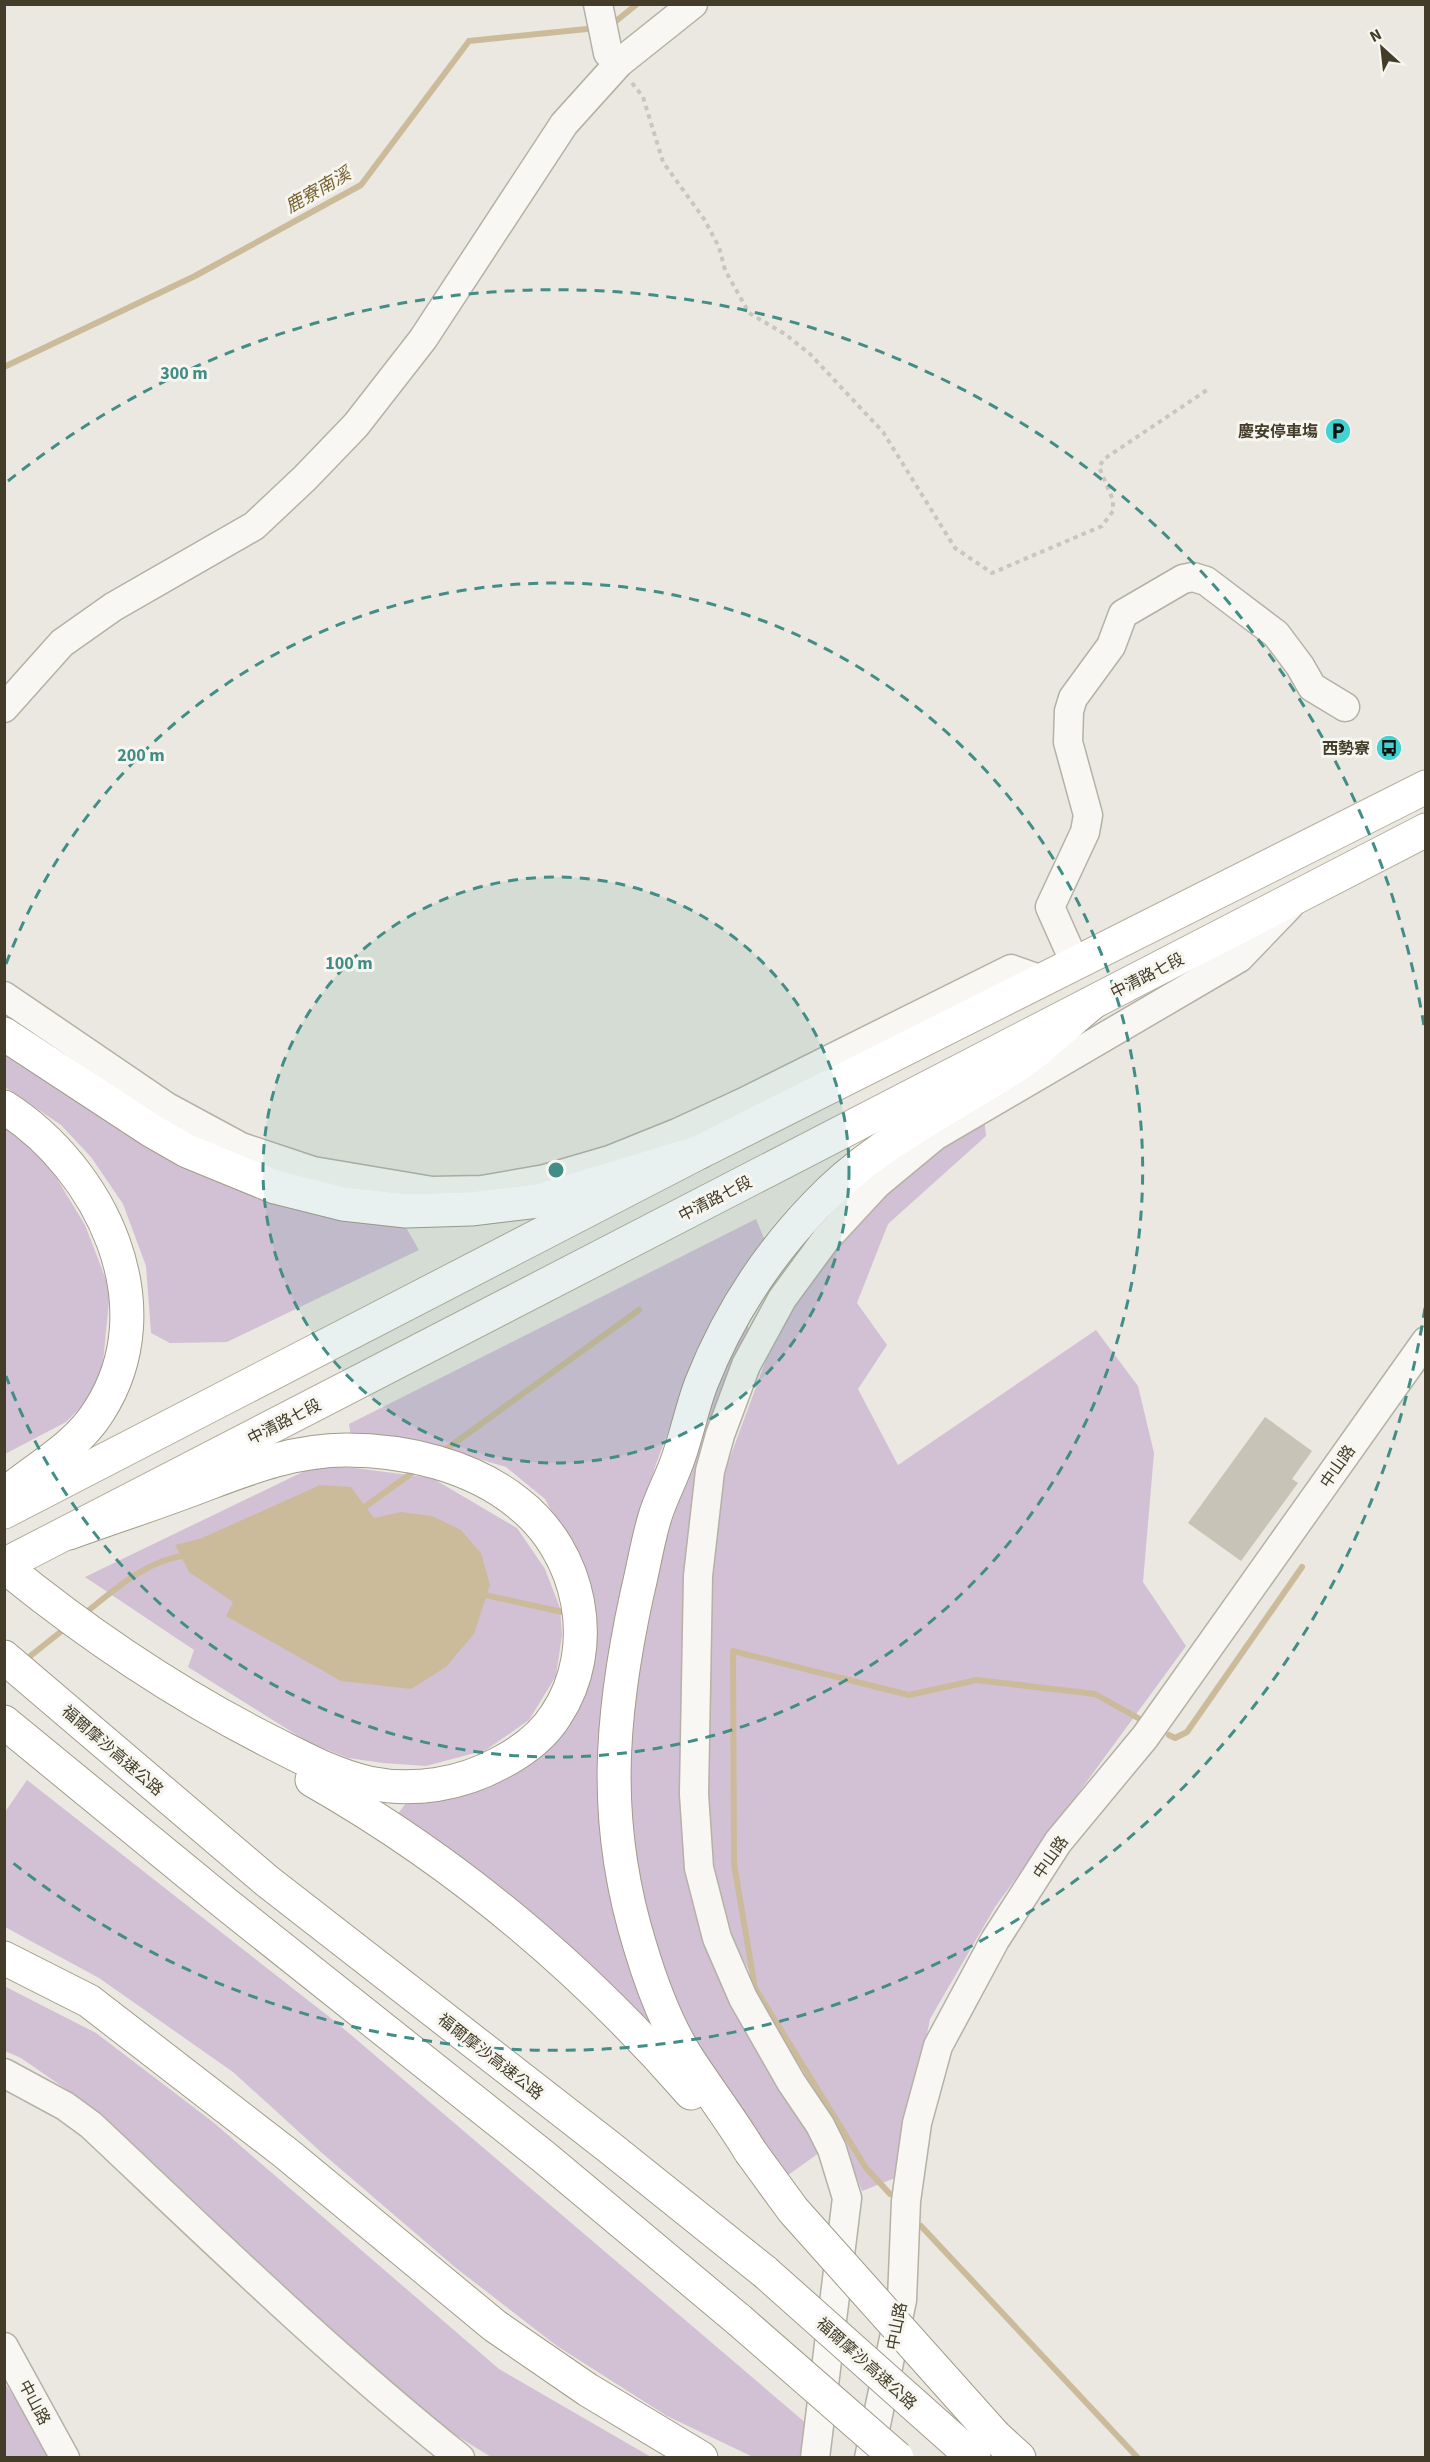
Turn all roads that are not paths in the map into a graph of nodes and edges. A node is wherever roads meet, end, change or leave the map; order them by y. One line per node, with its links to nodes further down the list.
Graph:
1 (693, 4): 3 (street)
2 (599, 9): 3 (street)
3 (614, 58): 5 (street)
4 (1345, 707): 9 (street)
5 (4, 708)
6 (1425, 787): 9 (main road)
7 (1425, 830): 8 (main road, 中清路七段)
8 (1298, 897): 12 (main road, 中清路七段); 32 (street)
9 (1075, 963): 10 (main road)
10 (1042, 980): 11 (street); 15 (main road)
11 (4, 996)
12 (1091, 1004): 19 (main road, 中清路七段); 26 (main road)
13 (4, 1034): 15 (main road)
14 (4, 1107): 17 (main road)
15 (700, 1152): 18 (main road)
16 (1425, 1341): 33 (street, 中山路)
17 (4, 1496)
18 (4, 1512)
19 (69, 1533): 20 (main road, 中清路七段); 22 (main road)
20 (4, 1565): 22 (main road)
21 (4, 1657): 28 (main road, 福爾摩沙高速公路, bridge)
22 (227, 1720): 26 (main road)
23 (4, 1722): 34 (main road, bridge)
24 (9, 1958): 31 (main road)
25 (4, 2073): 30 (street)
26 (750, 2151): 28 (main road, bridge)
27 (4, 2347): 29 (street, 中山路)
28 (985, 2447): 35 (main road)
29 (65, 2457)
30 (460, 2457)
31 (701, 2457)
32 (815, 2457)
33 (868, 2457)
34 (897, 2457)
35 (1019, 2457)

